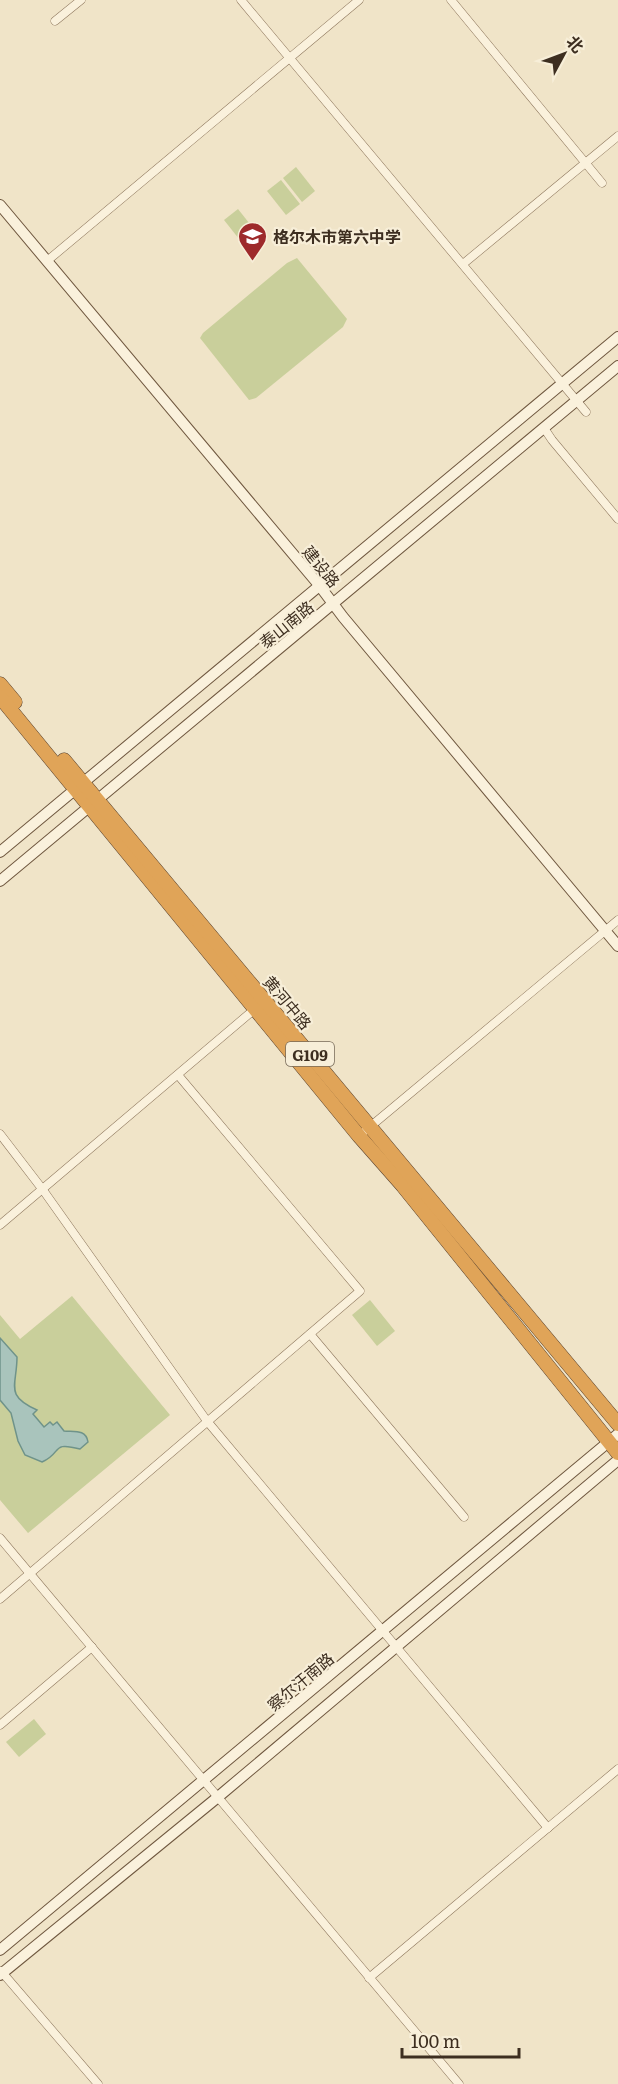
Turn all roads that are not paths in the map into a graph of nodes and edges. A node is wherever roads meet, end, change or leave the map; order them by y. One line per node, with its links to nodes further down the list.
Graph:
1 (81, 0): 5 (street)
2 (241, 0): 6 (street)
3 (359, 0): 6 (street)
4 (451, 0): 8 (street)
5 (55, 21)
6 (290, 60): 11 (street); 12 (street)
7 (618, 136): 8 (street)
8 (586, 163): 9 (street); 12 (street)
9 (602, 183)
10 (0, 206): 11 (street, 建设路)
11 (47, 261): 20 (street, 建设路)
12 (463, 264): 15 (street)
13 (618, 337): 15 (street, 泰山南路)
14 (618, 366): 16 (street, 泰山南路)
15 (562, 384): 16 (street); 20 (street, 泰山南路)
16 (576, 401): 17 (street); 18 (street, 泰山南路)
17 (586, 412)
18 (544, 428): 19 (street); 21 (street, 泰山南路)
19 (618, 519)
20 (319, 585): 21 (street, 建设路); 24 (street, 泰山南路)
21 (334, 605): 25 (street, 泰山南路); 29 (street, 建设路)
22 (0, 684): 24 (highway, 黄河中路 / G109)
23 (0, 697): 24 (highway, 黄河中路 / G109)
24 (79, 785): 25 (highway, 黄河中路 / G109); 26 (street, 泰山南路)
25 (93, 802): 27 (street, 泰山南路); 31 (highway, 黄河中路 / G109); 33 (highway, 黄河中路 / G109)
26 (0, 852)
27 (0, 881)
28 (618, 920): 29 (street)
29 (605, 931): 30 (street, 建设路); 33 (street)
30 (618, 946)
31 (256, 1008): 32 (street); 35 (highway, 黄河中路 / G109)
32 (178, 1075): 36 (street); 38 (street)
33 (370, 1126): 35 (street); 40 (highway, 黄河中路 / G109)
34 (0, 1134): 36 (street)
35 (359, 1136): 41 (highway, 黄河中路 / G109)
36 (43, 1190): 37 (street); 39 (street)
37 (0, 1225)
38 (310, 1334): 39 (street); 46 (street)
39 (207, 1420): 48 (street); 50 (street)
40 (618, 1424)
41 (613, 1438): 42 (highway, G109); 44 (street, 察尔汗南路)
42 (618, 1453)
43 (618, 1460): 45 (street)
44 (564, 1480): 45 (street); 50 (street, 察尔汗南路)
45 (575, 1494): 52 (street)
46 (464, 1517)
47 (0, 1538): 48 (street)
48 (30, 1574): 49 (street); 51 (street)
49 (0, 1599)
50 (383, 1631): 52 (street); 55 (street, 察尔汗南路)
51 (92, 1647): 53 (street); 55 (street)
52 (397, 1647): 56 (street); 57 (street)
53 (0, 1725)
54 (618, 1769): 57 (street)
55 (204, 1781): 56 (street); 58 (street, 察尔汗南路)
56 (218, 1797): 59 (street); 60 (street)
57 (548, 1828): 60 (street)
58 (0, 1950)
59 (1, 1972): 61 (street)
60 (369, 1978): 62 (street)
61 (98, 2084)
62 (459, 2084)

